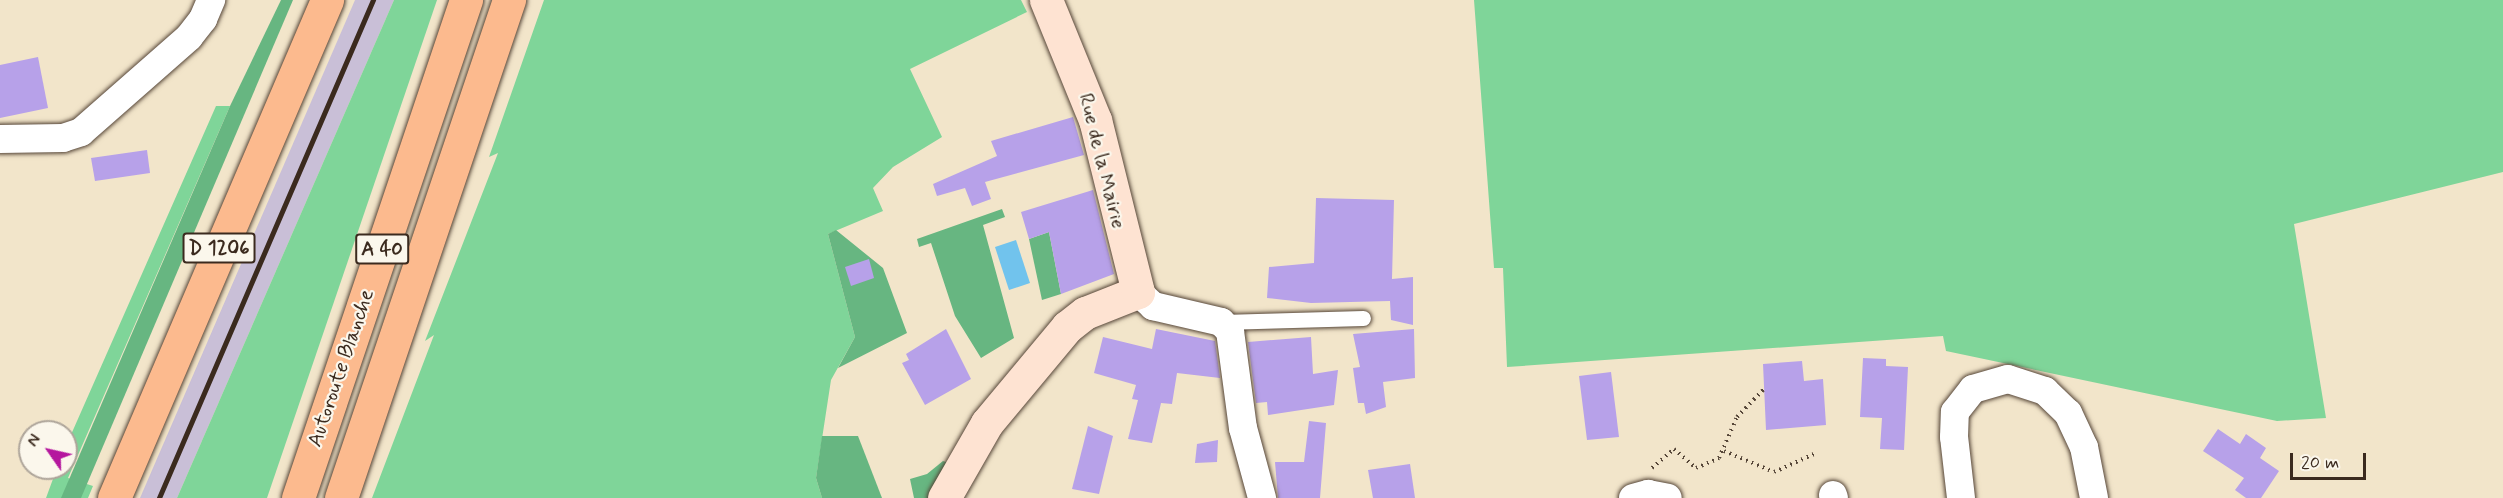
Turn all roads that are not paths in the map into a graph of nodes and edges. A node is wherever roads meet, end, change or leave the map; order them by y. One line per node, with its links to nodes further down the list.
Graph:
1 (211, 0): 6 (street)
2 (327, 0): 10 (main road, D 1206)
3 (466, 0): 11 (main road, Autoroute Blanche / A 40)
4 (508, 0): 12 (main road, Autoroute Blanche / A 40)
5 (1046, 0): 7 (street, Rue de la Mairie)
6 (0, 139)
7 (1138, 292): 9 (street); 13 (street)
8 (1363, 318): 9 (lane)
9 (1225, 326): 14 (street)
10 (114, 498)
11 (298, 498)
12 (341, 498)
13 (944, 498)
14 (1262, 498)
15 (1633, 498): 16 (street)
16 (1668, 498)
17 (1961, 498): 18 (street)
18 (2094, 498)

